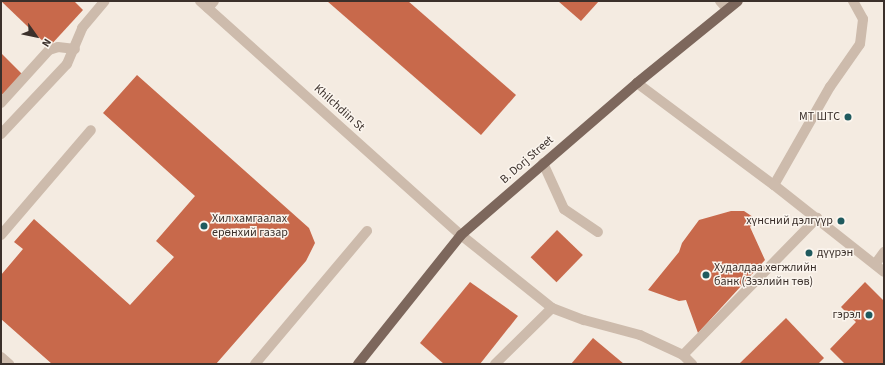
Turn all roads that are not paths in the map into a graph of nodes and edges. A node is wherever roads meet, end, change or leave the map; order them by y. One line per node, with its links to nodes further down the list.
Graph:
1 (105, 1): 8 (street)
2 (200, 1): 6 (street, Khilchdiin St)
3 (720, 1): 7 (street)
4 (738, 1): 7 (main road, B. Dorj Street)
5 (853, 1): 14 (street)
6 (211, 4): 19 (street, Khilchdiin St)
7 (727, 9): 9 (main road, B. Dorj Street)
8 (75, 49): 10 (street); 12 (street)
9 (637, 83): 13 (main road, B. Dorj Street); 14 (street)
10 (1, 103)
11 (91, 130): 18 (street)
12 (1, 134)
13 (544, 163): 17 (street); 19 (main road, B. Dorj Street)
14 (774, 185): 15 (street)
15 (817, 218): 21 (street); 24 (street)
16 (367, 231): 27 (street)
17 (598, 232)
18 (1, 235)
19 (461, 235): 23 (street, Khilchdiin St); 28 (main road, B. Dorj Street)
20 (884, 252): 21 (street)
21 (876, 263): 22 (street)
22 (884, 272)
23 (552, 308): 24 (street, Khilchdiin St); 29 (street)
24 (683, 355): 30 (street)
25 (1, 357): 26 (street)
26 (9, 364)
27 (255, 364)
28 (358, 364)
29 (495, 364)
30 (692, 364)

